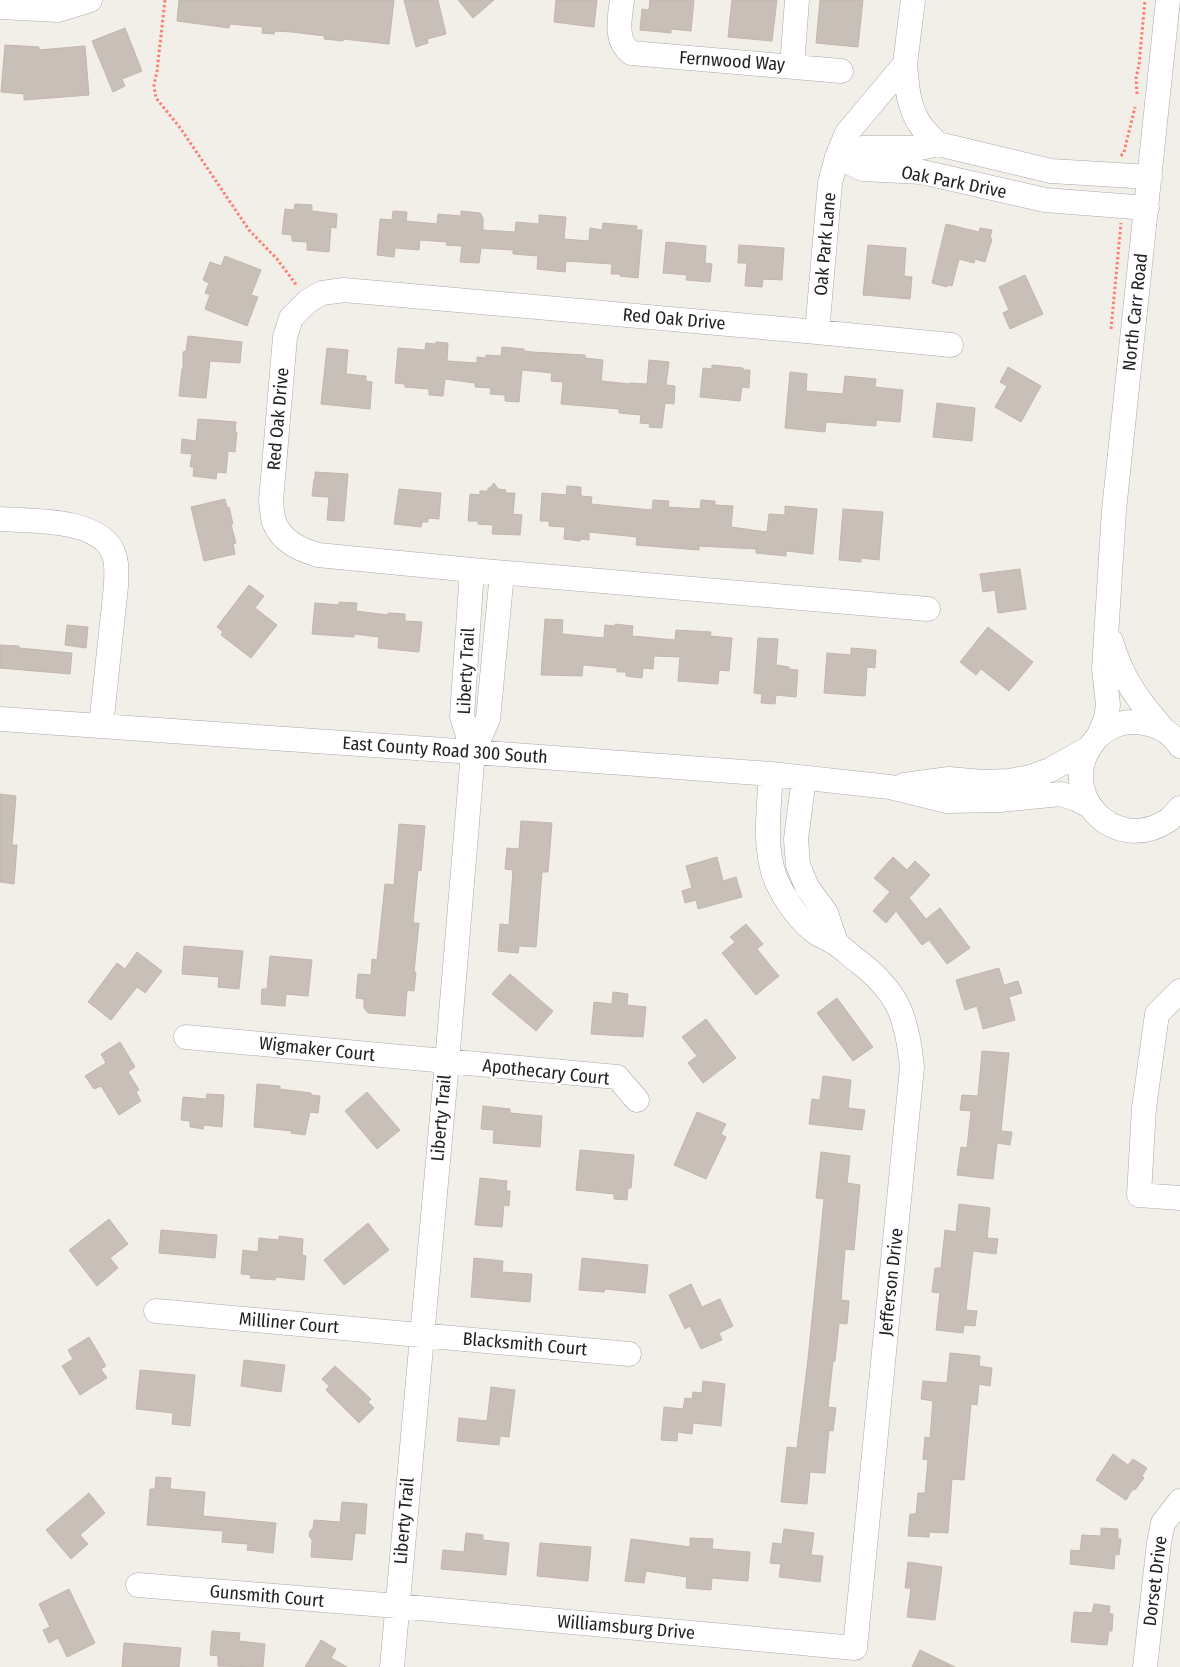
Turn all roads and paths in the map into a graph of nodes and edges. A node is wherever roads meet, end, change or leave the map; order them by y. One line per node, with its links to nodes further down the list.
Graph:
1 (90, 0): 8 (street)
2 (165, 0): 17 (path)
3 (622, 0): 11 (street, Fernwood Way)
4 (797, 0): 11 (street)
5 (913, 0): 9 (street, Oak Park Drive)
6 (1145, 0): 10 (path)
7 (1168, 0): 15 (street, North Carr Road)
8 (0, 7)
9 (905, 64): 13 (street, Oak Park Drive); 14 (street, Oak Park Lane)
10 (1139, 65)
11 (792, 66): 12 (street, Fernwood Way)
12 (841, 71)
13 (938, 144): 14 (street, Oak Park Drive); 15 (street, Oak Park Drive)
14 (837, 157): 16 (street, Oak Park Drive); 18 (street, Oak Park Lane)
15 (1150, 177): 16 (street, North Carr Road)
16 (1146, 208): 24 (street, North Carr Road)
17 (308, 301): 18 (street, Red Oak Drive); 21 (street, Red Oak Drive)
18 (818, 332): 19 (street, Red Oak Drive)
19 (951, 345)
20 (0, 519): 26 (street)
21 (472, 570): 22 (street, Red Oak Drive); 30 (street, Liberty Trail)
22 (502, 573): 23 (street, Red Oak Drive); 30 (street)
23 (928, 609)
24 (1106, 625): 27 (street, North Carr Road); 28 (street, North Carr Road)
25 (0, 719): 26 (street, East County Road 300 South)
26 (101, 726): 30 (street, East County Road 300 South)
27 (1163, 729): 28 (street, East County Road 300 South); 29 (street, North Carr Road)
28 (1093, 742): 33 (street, East County Road 300 South); 34 (street, North Carr Road)
29 (1180, 746)
30 (473, 752): 31 (street, East County Road 300 South); 41 (street, Liberty Trail)
31 (771, 774): 32 (street, East County Road 300 South); 37 (street, Jefferson Drive)
32 (804, 778): 33 (street, East County Road 300 South); 36 (street)
33 (890, 787): 34 (street, East County Road 300 South)
34 (1088, 805): 35 (street)
35 (1176, 815)
36 (798, 865): 37 (street); 38 (street)
37 (773, 872): 38 (street, Jefferson Drive)
38 (836, 944): 50 (street, Jefferson Drive)
39 (1180, 991): 43 (street)
40 (186, 1036): 41 (street, Wigmaker Court)
41 (447, 1062): 42 (street, Apothecary Court); 45 (street, Liberty Trail)
42 (637, 1100)
43 (1180, 1198)
44 (156, 1312): 45 (street, Milliner Court)
45 (421, 1335): 46 (street, Blacksmith Court); 49 (street, Liberty Trail)
46 (629, 1354)
47 (1180, 1501): 52 (street, Dorset Drive)
48 (138, 1585): 49 (street, Gunsmith Court)
49 (397, 1606): 50 (street, Williamsburg Drive); 51 (street, Liberty Trail)
50 (854, 1648)
51 (392, 1667)
52 (1146, 1667)

